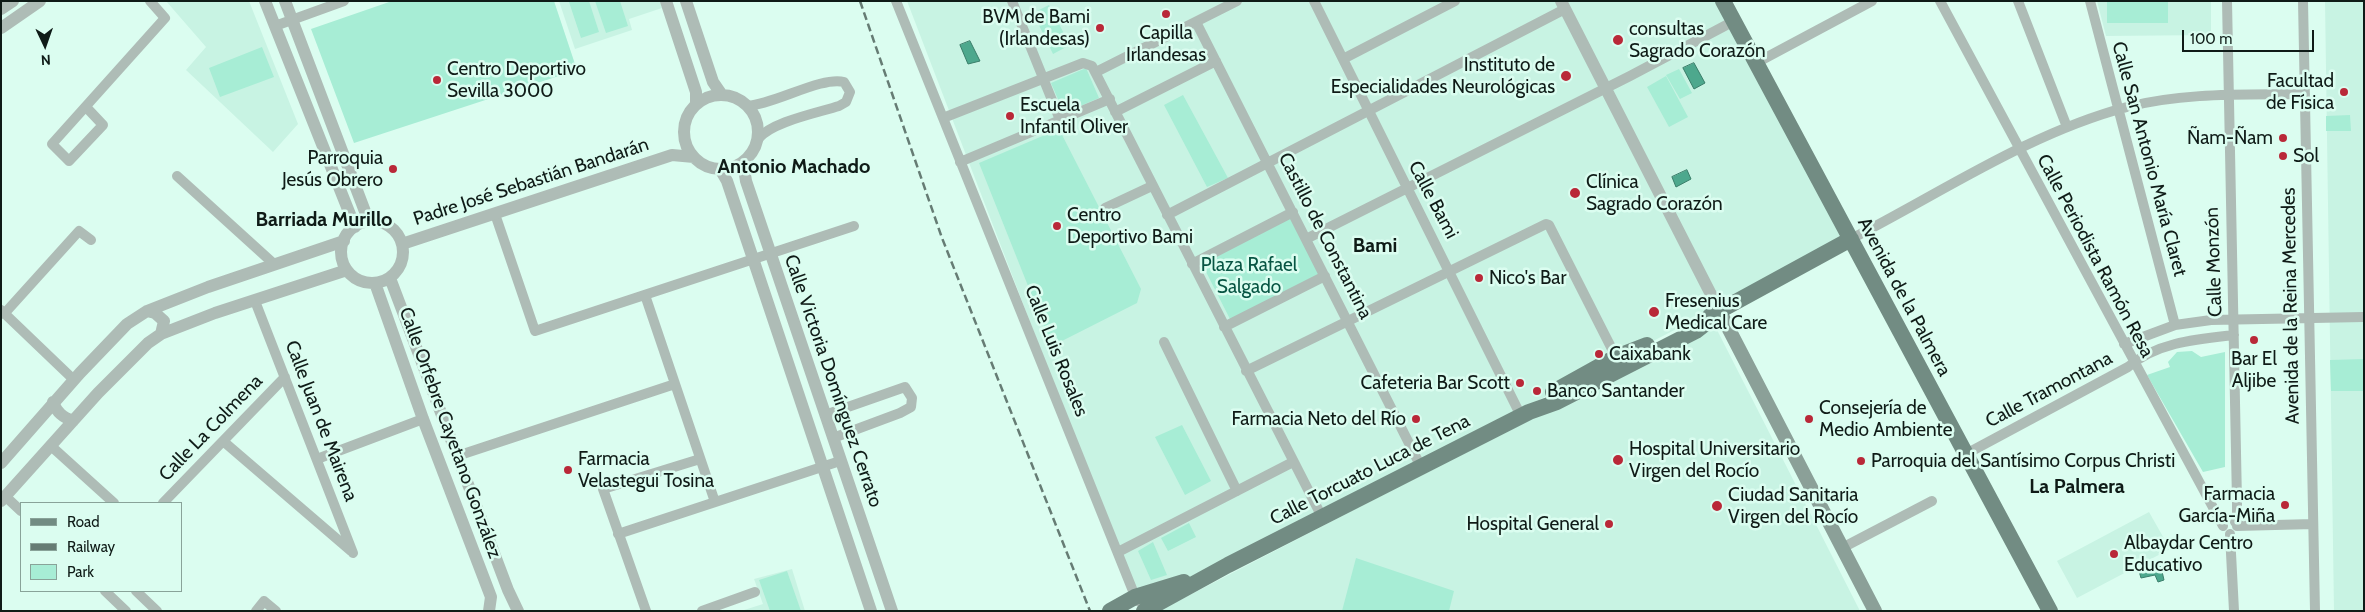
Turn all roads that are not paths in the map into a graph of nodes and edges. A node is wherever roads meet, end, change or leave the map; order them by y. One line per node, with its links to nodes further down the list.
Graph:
1 (13, 1): 22 (street)
2 (40, 1): 27 (street)
3 (150, 1): 40 (street)
4 (265, 1): 26 (street)
5 (285, 1): 23 (street)
6 (344, 1): 23 (street)
7 (666, 1): 38 (street)
8 (896, 1): 44 (street, Calle Luis Rosales)
9 (1012, 1): 32 (street)
10 (1237, 1): 25 (street)
11 (1314, 1): 28 (street, Calle Bami)
12 (1455, 1): 28 (street)
13 (1723, 1): 24 (main road, Avenida de la Palmera)
14 (1872, 1): 30 (street)
15 (1940, 1): 49 (street, Calle Periodista Ramón Resa)
16 (2018, 1): 46 (street)
17 (2090, 1): 41 (street, Calle San Antonio María Claret)
18 (2227, 1): 36 (street, Calle Monzón)
19 (2304, 1): 34 (street, Avenida de la Reina Mercedes)
20 (689, 2): 35 (street)
21 (1563, 5): 33 (street); 42 (street)
22 (1, 9)
23 (292, 19): 26 (street); 63 (street)
24 (1734, 21): 30 (main road, Avenida de la Palmera); 33 (street)
25 (1196, 22): 29 (street, Castillo de Constantina); 31 (street)
26 (274, 26): 65 (street)
27 (1, 28)
28 (1343, 59): 42 (street, Calle Bami)
29 (1216, 61): 43 (street); 54 (street, Castillo de Constantina)
30 (1756, 63): 68 (main road, Avenida de la Palmera)
31 (1096, 72): 32 (street); 37 (street)
32 (1043, 78): 44 (street); 45 (street)
33 (1606, 88): 58 (street); 84 (street)
34 (2305, 94): 36 (street, Calle Torcuato Luca de Tena); 86 (street, Avenida de la Reina Mercedes)
35 (722, 95): 38 (street); 39 (street)
36 (2227, 95): 41 (street, Calle Torcuato Luca de Tena); 87 (street, Calle Monzón)
37 (1110, 99): 43 (street); 45 (street)
38 (696, 104): 47 (street)
39 (748, 106): 48 (street); 48 (street)
40 (86, 107): 40 (street)
41 (2119, 110): 46 (street, Calle Torcuato Luca de Tena); 89 (street, Calle San Antonio María Claret)
42 (1368, 111): 54 (street); 58 (street, Calle Bami)
43 (1115, 112): 57 (street)
44 (942, 118): 53 (street, Calle Luis Rosales)
45 (1060, 120): 53 (street)
46 (2067, 127): 49 (street, Calle Torcuato Luca de Tena)
47 (684, 135): 50 (street, Padre José Sebastián Bandarán); 51 (street)
48 (758, 139): 52 (street)
49 (2019, 150): 68 (street, Calle Torcuato Luca de Tena); 94 (street, Calle Periodista Ramón Resa)
50 (672, 155): 51 (street, Padre José Sebastián Bandarán); 61 (street, Padre José Sebastián Bandarán)
51 (694, 157): 55 (street)
52 (743, 162): 55 (street); 71 (street, Calle Victoria Domínguez Cerrato)
53 (960, 162): 135 (street, Calle Luis Rosales)
54 (1268, 162): 60 (street, Castillo de Constantina); 62 (street)
55 (720, 169): 72 (street, Calle Victoria Domínguez Cerrato)
56 (176, 176): 73 (street)
57 (1152, 186): 59 (street); 62 (street)
58 (1406, 188): 66 (street); 76 (street, Calle Bami)
59 (1105, 208)
60 (1292, 212): 66 (street, Castillo de Constantina); 74 (street)
61 (495, 214): 70 (street, Padre José Sebastián Bandarán); 80 (street)
62 (1167, 215): 74 (street)
63 (369, 222): 65 (street); 70 (street)
64 (854, 226): 71 (street)
65 (355, 227): 69 (street)
66 (1306, 239): 77 (street, Castillo de Constantina)
67 (91, 240): 83 (street)
68 (1851, 240): 84 (main road, Calle Torcuato Luca de Tena); 111 (main road, Avenida de la Palmera)
69 (344, 241): 73 (street); 75 (street)
70 (402, 244): 78 (street)
71 (770, 254): 72 (street); 103 (street, Calle Victoria Domínguez Cerrato)
72 (753, 259): 80 (street); 119 (street, Calle Victoria Domínguez Cerrato)
73 (274, 264): 82 (street)
74 (1192, 264): 90 (street)
75 (347, 270): 79 (street); 81 (street)
76 (1450, 271): 88 (street); 95 (street); 102 (street, Calle Bami)
77 (1325, 276): 88 (street, Castillo de Constantina); 90 (street)
78 (390, 278): 79 (street); 107 (street, Calle Orfebre Cayetano González)
79 (375, 283): 104 (street, Calle Orfebre Cayetano González)
80 (645, 295): 100 (street)
81 (255, 301): 91 (street); 98 (street, Calle Juan de Mairena)
82 (147, 311): 91 (street); 99 (street)
83 (3, 312): 99 (street)
84 (1720, 312): 95 (main road, Calle Torcuato Luca de Tena); 102 (main road, Calle Torcuato Luca de Tena); 134 (main road)
85 (2364, 317): 86 (street, Calle Tramontana)
86 (2309, 318): 87 (street, Calle Tramontana); 130 (street, Avenida de la Reina Mercedes)
87 (2232, 320): 89 (street, Calle Tramontana); 92 (street, Calle Monzón)
88 (1347, 321): 97 (street); 120 (street, Castillo de Constantina)
89 (2174, 325): 94 (street, Calle Tramontana)
90 (1224, 327): 97 (street)
91 (161, 334): 105 (street)
92 (2234, 335): 96 (street, Calle Tramontana); 129 (street, Calle Monzón)
93 (1164, 342): 121 (street)
94 (2124, 344): 96 (street, Calle Periodista Ramón Resa)
95 (1616, 357): 102 (main road, Calle Torcuato Luca de Tena)
96 (2133, 363): 111 (street, Calle Tramontana); 131 (street, Calle Periodista Ramón Resa)
97 (1246, 371): 116 (street)
98 (285, 377): 108 (street, Calle La Colmena); 112 (street, Calle Juan de Mairena)
99 (73, 379): 101 (street)
100 (675, 384): 113 (street); 114 (street)
101 (54, 402): 105 (street); 117 (street)
102 (1525, 414): 120 (main road, Calle Torcuato Luca de Tena)
103 (825, 415): 106 (street, Calle Victoria Domínguez Cerrato); 106 (street)
104 (423, 419): 110 (street, Calle Orfebre Cayetano González); 112 (street)
105 (73, 421): 109 (street)
106 (833, 438): 115 (street, Calle Victoria Domínguez Cerrato)
107 (451, 439): 110 (street); 113 (street, Calle Orfebre Cayetano González)
108 (223, 441): 112 (street, Calle Juan de Mairena); 125 (street, Calle La Colmena)
109 (51, 446): 122 (street); 124 (street)
110 (435, 450): 118 (street, Calle Orfebre Cayetano González)
111 (1966, 454): 153 (main road, Avenida de la Palmera)
112 (317, 459)
113 (458, 459): 118 (street); 146 (street, Calle Orfebre Cayetano González)
114 (700, 459): 126 (street); 132 (street)
115 (840, 460): 119 (street); 150 (street, Calle Victoria Domínguez Cerrato)
116 (1294, 462): 121 (street); 128 (street)
117 (1, 463)
118 (441, 464): 145 (street, Calle Orfebre Cayetano González)
119 (822, 467): 126 (street); 149 (street, Calle Victoria Domínguez Cerrato)
120 (1421, 467): 128 (main road, Calle Torcuato Luca de Tena)
121 (1237, 491): 135 (street)
122 (3, 498): 127 (street)
123 (1932, 501): 134 (street)
124 (113, 502)
125 (163, 502)
126 (714, 502): 132 (street)
127 (20, 510)
128 (1322, 517): 140 (main road, Calle Torcuato Luca de Tena)
129 (2236, 524): 130 (street); 131 (street); 133 (street)
130 (2313, 524): 155 (street, Avenida de la Reina Mercedes)
131 (2222, 526): 133 (street)
132 (618, 534): 147 (street)
133 (2230, 534): 154 (street)
134 (1842, 548): 152 (main road)
135 (1118, 552): 140 (street, Calle Luis Rosales)
136 (106, 592): 141 (street)
137 (135, 592): 141 (street)
138 (137, 592): 142 (street)
139 (755, 592): 148 (street)
140 (1140, 606): 151 (main road, Calle Torcuato Luca de Tena)
141 (124, 609)
142 (157, 611)
143 (256, 611): 144 (street)
144 (276, 611)
145 (489, 611)
146 (518, 611)
147 (646, 611)
148 (702, 611)
149 (871, 611)
150 (892, 611)
151 (1110, 611)
152 (1875, 611)
153 (2050, 611)
154 (2234, 611)
155 (2315, 611)

